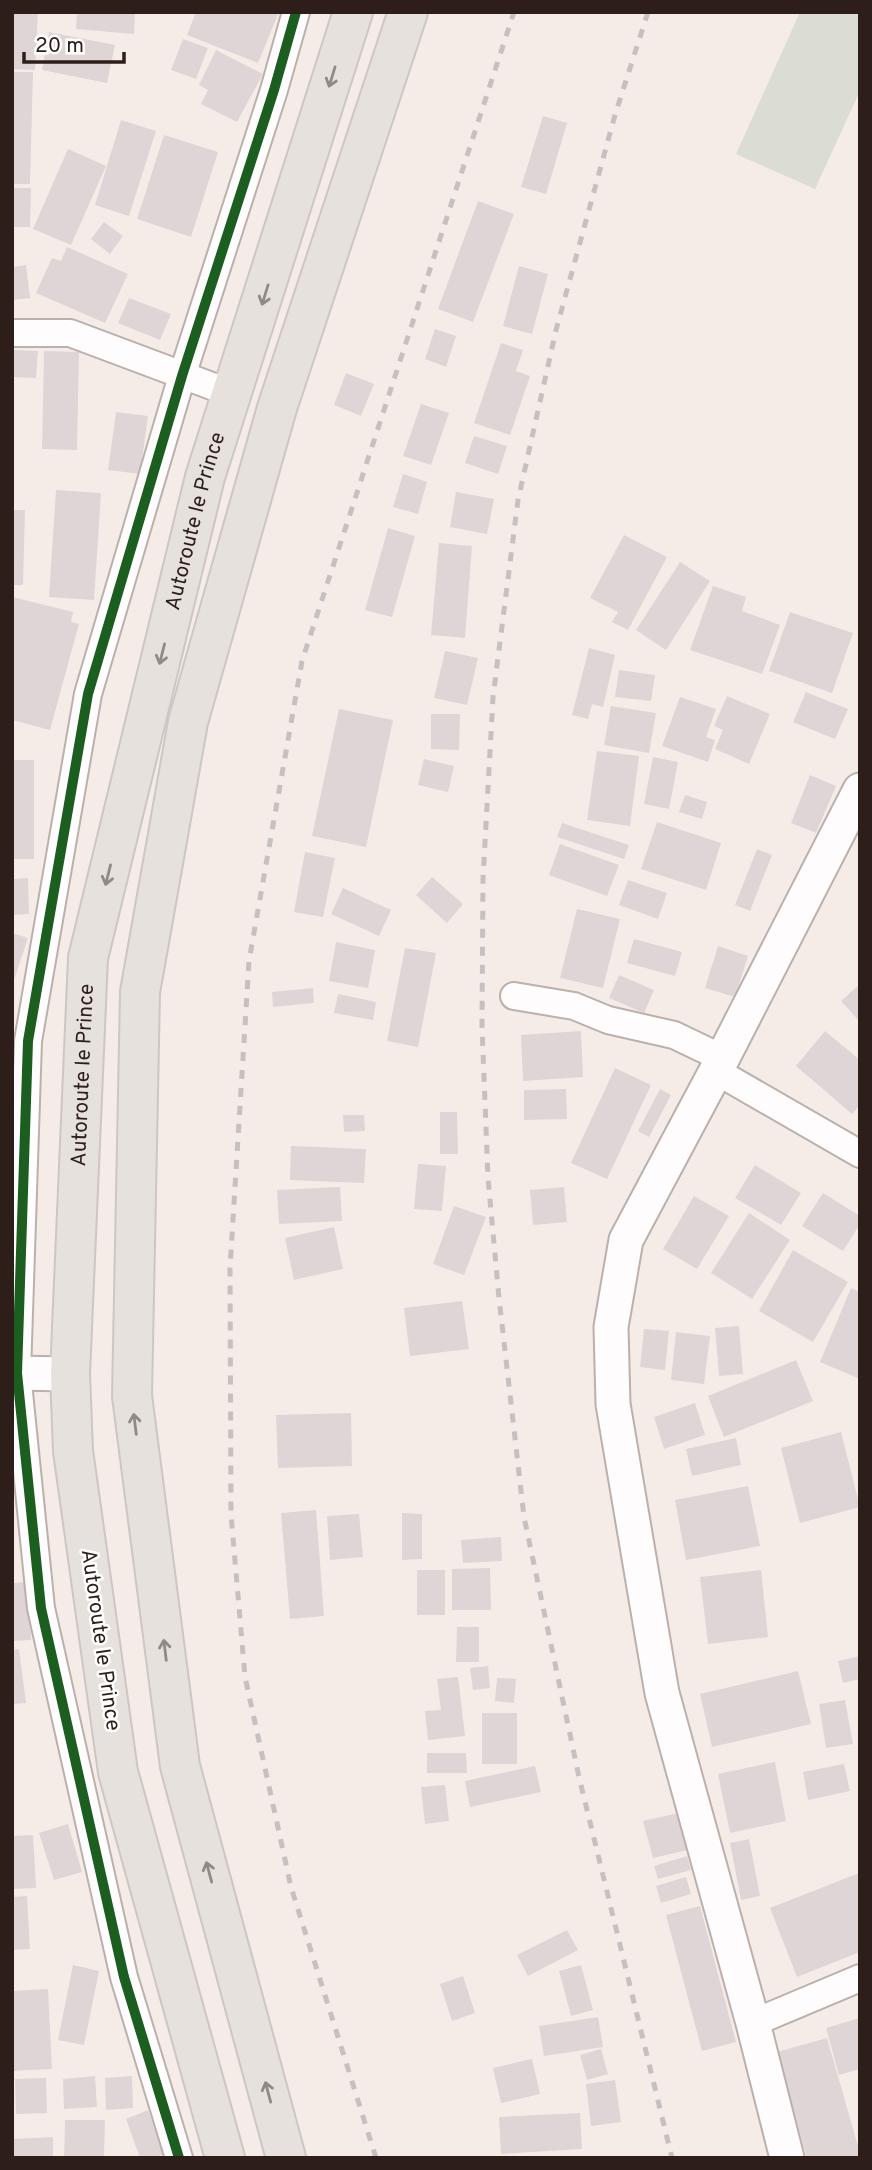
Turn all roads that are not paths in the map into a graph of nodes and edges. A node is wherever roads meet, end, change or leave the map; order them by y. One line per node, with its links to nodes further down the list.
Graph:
1 (296, 12): 5 (street)
2 (353, 12): 6 (main road, Autoroute le Prince, one-way to 6)
3 (408, 12): 17 (main road, one-way to 3)
4 (12, 333): 5 (street)
5 (182, 376): 6 (street); 11 (street)
6 (233, 394): 12 (main road, Autoroute le Prince, one-way to 12)
7 (860, 790): 9 (street)
8 (514, 996): 9 (street)
9 (719, 1064): 10 (street); 14 (street)
10 (860, 1154)
11 (15, 1373): 12 (street); 15 (street)
12 (69, 1374): 16 (main road, Autoroute le Prince)
13 (860, 1978): 14 (street)
14 (753, 2023): 18 (street)
15 (179, 2158)
16 (225, 2158)
17 (286, 2158)
18 (787, 2158)

